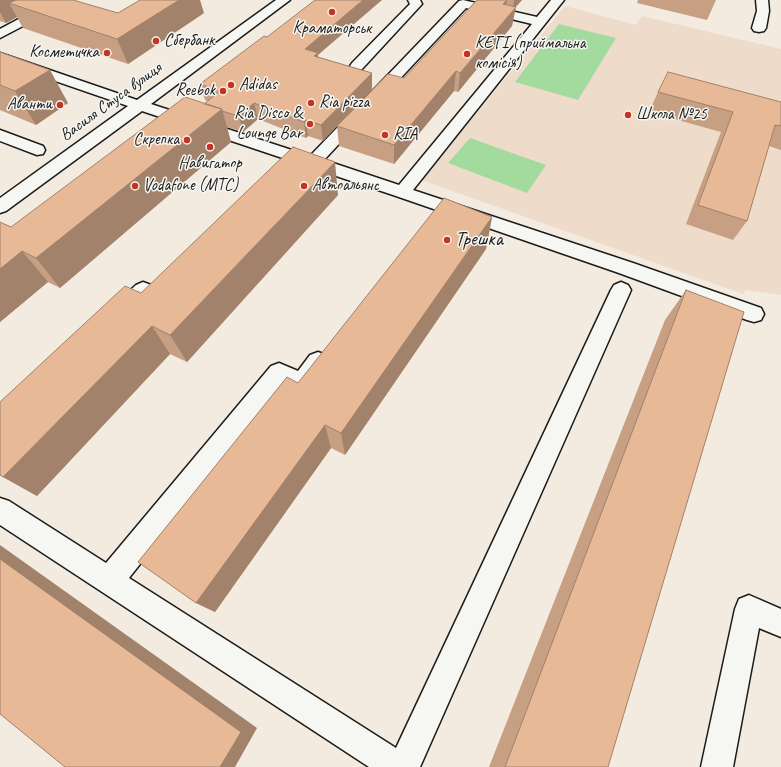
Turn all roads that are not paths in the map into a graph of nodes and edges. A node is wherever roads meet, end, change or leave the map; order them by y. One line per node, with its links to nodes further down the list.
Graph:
1 (63, 0): 7 (street)
2 (284, 0): 14 (street, Василя Стуса вулиця)
3 (414, 0): 13 (street)
4 (558, 0): 9 (street)
5 (762, 0): 10 (street)
6 (30, 2): 7 (street)
7 (48, 8): 8 (street); 11 (street)
8 (66, 13)
9 (540, 22): 17 (street); 18 (street)
10 (759, 28)
11 (0, 34)
12 (0, 57): 14 (street)
13 (357, 66)
14 (140, 105): 17 (street); 19 (street, Василя Стуса вулиця)
15 (0, 135): 16 (street)
16 (37, 150)
17 (313, 162): 18 (street)
18 (402, 192): 22 (street)
19 (0, 207)
20 (184, 275): 23 (street)
21 (621, 290): 29 (street)
22 (754, 314)
23 (103, 328)
24 (330, 346): 26 (street)
25 (0, 510): 26 (street)
26 (110, 580): 28 (street)
27 (781, 623): 30 (street)
28 (397, 767)
29 (404, 767)
30 (717, 767)

